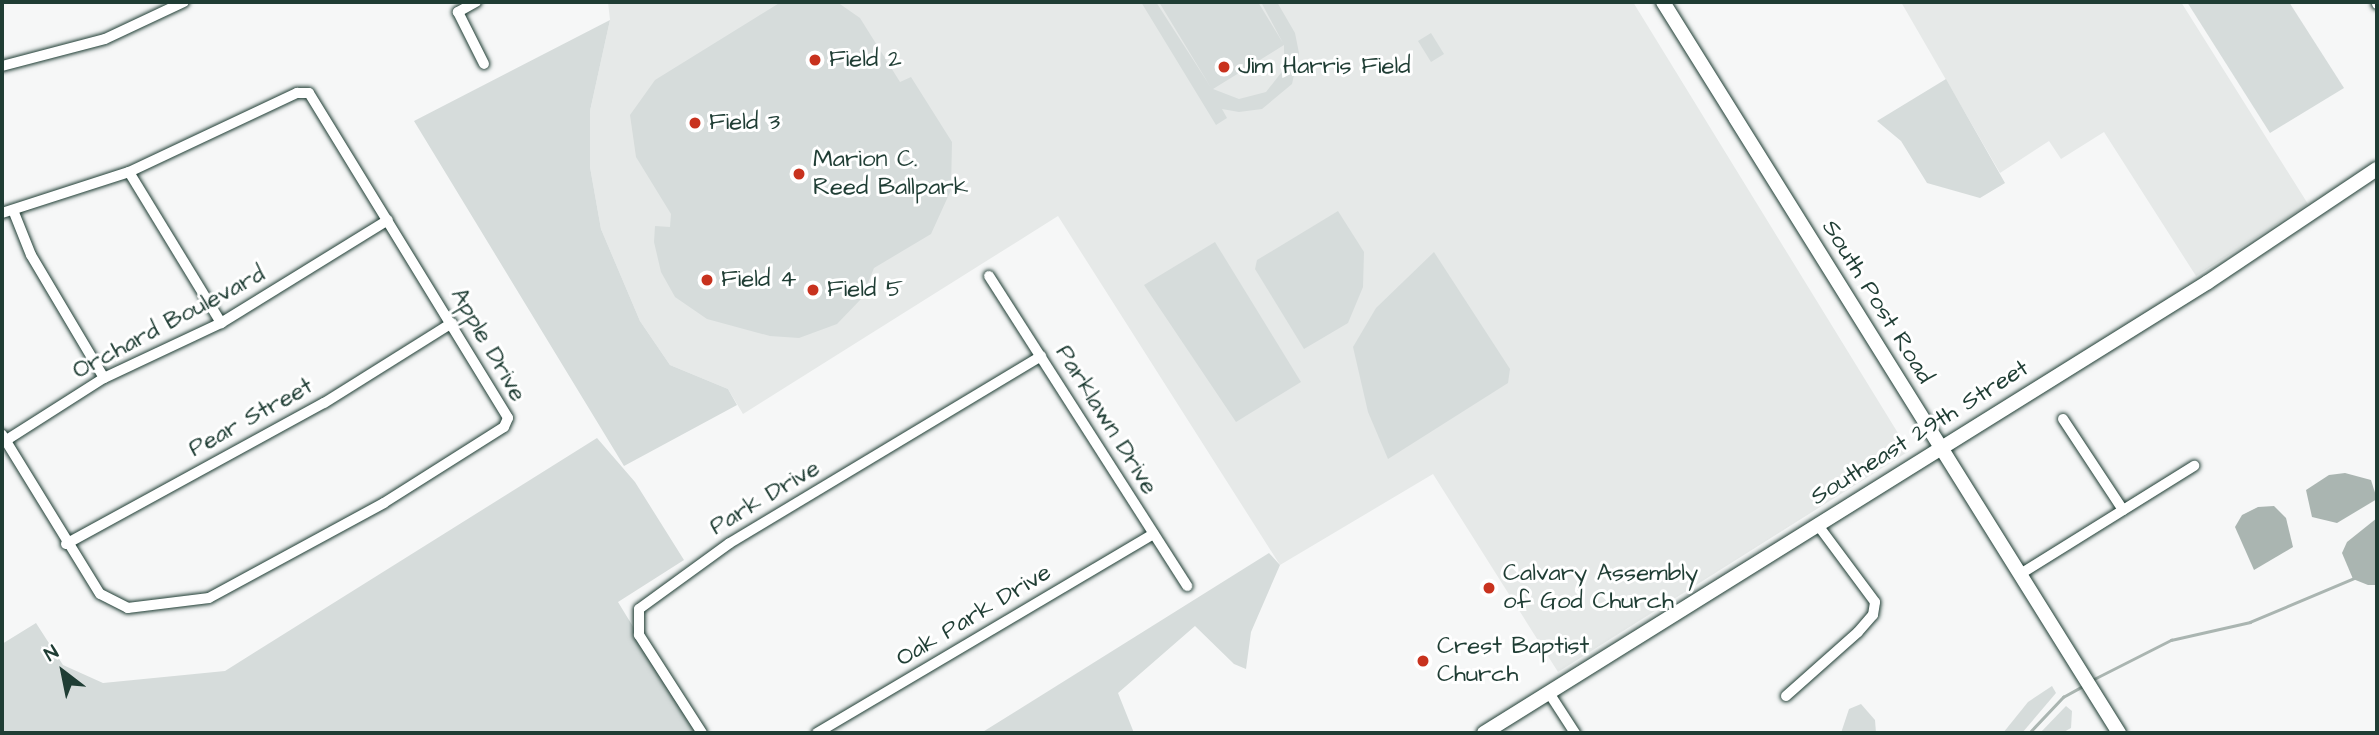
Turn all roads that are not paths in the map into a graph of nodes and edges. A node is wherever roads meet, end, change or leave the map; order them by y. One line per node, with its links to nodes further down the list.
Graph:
1 (184, 2): 5 (street)
2 (476, 2): 4 (street)
3 (1663, 2): 17 (main road, South Post Road)
4 (485, 64)
5 (2, 66)
6 (2377, 169): 17 (main road, Southeast 29th Street)
7 (130, 172): 8 (street, Apple Drive); 9 (street, Apple Drive); 11 (street)
8 (8, 211): 14 (street)
9 (388, 220): 11 (street, Orchard Boulevard); 12 (street, Apple Drive)
10 (989, 276): 13 (street, Parklawn Drive)
11 (221, 323): 14 (street, Orchard Boulevard)
12 (452, 323): 22 (street, Pear Street); 22 (street, Apple Drive)
13 (1041, 356): 21 (street, Parklawn Drive); 27 (street, Park Drive)
14 (104, 378): 16 (street, Orchard Boulevard)
15 (2063, 419): 19 (street)
16 (4, 438): 22 (street, Apple Drive)
17 (1940, 446): 20 (main road, Southeast 29th Street); 23 (main road, South Post Road)
18 (2194, 466): 19 (street)
19 (2123, 510): 23 (street)
20 (1817, 524): 25 (main road, Southeast 29th Street); 26 (street)
21 (1153, 534): 24 (street, Parklawn Drive); 28 (street, Oak Park Drive)
22 (66, 544)
23 (2021, 573): 31 (main road, South Post Road)
24 (1187, 586)
25 (1549, 693): 29 (main road, Southeast 29th Street); 30 (street)
26 (1786, 696)
27 (702, 733)
28 (817, 733)
29 (1485, 733)
30 (1575, 733)
31 (2119, 733)

